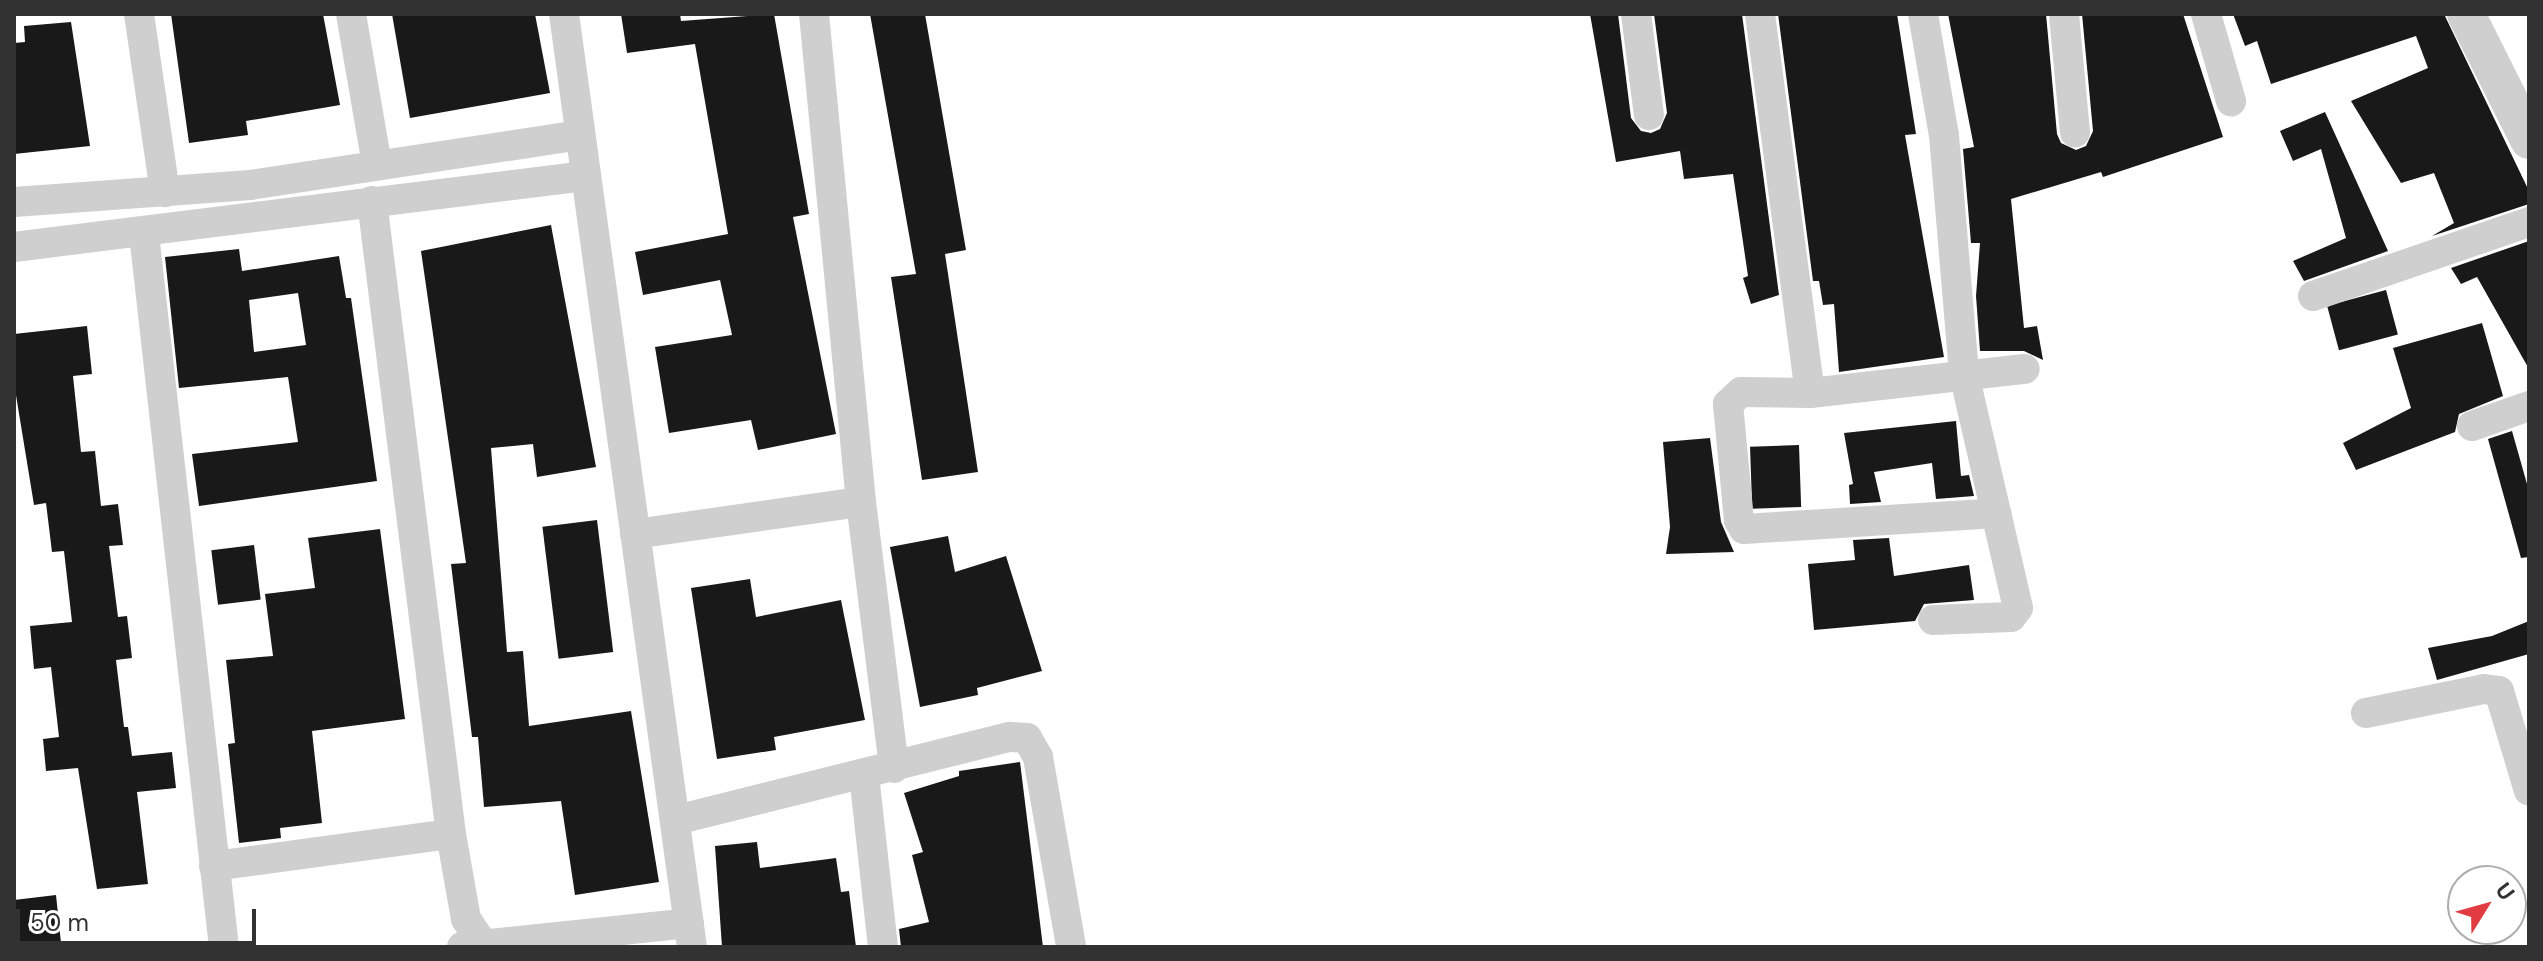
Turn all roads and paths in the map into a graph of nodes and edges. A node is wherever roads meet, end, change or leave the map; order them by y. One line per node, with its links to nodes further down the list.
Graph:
1 (139, 14): 19 (street)
2 (351, 14): 16 (street)
3 (564, 14): 14 (street)
4 (814, 14): 32 (street)
5 (1636, 14): 12 (street)
6 (1760, 14): 29 (street)
7 (1923, 14): 28 (street)
8 (2064, 14): 13 (street)
9 (2206, 14): 11 (street)
10 (2466, 14): 15 (street)
11 (2231, 101)
12 (1649, 115)
13 (2075, 132)
14 (579, 135): 16 (street); 17 (street)
15 (2529, 140)
16 (377, 165): 18 (street)
17 (585, 176): 20 (street); 34 (street)
18 (250, 185): 19 (street); 22 (street)
19 (165, 192): 21 (street)
20 (372, 201): 22 (street); 41 (street)
21 (14, 202)
22 (252, 216): 24 (street)
23 (2529, 222): 26 (street)
24 (144, 234): 25 (street); 42 (street)
25 (14, 247)
26 (2313, 296)
27 (2025, 369): 28 (street)
28 (1964, 374): 29 (street); 33 (street)
29 (1810, 393): 33 (street)
30 (2529, 406): 31 (street)
31 (2472, 426)
32 (861, 502): 34 (street); 37 (street)
33 (1996, 513): 35 (street)
34 (635, 534): 40 (street)
35 (1933, 620)
36 (2366, 713): 39 (street)
37 (894, 768): 38 (street); 47 (street)
38 (864, 775): 40 (street); 46 (street)
39 (2529, 791)
40 (676, 820): 43 (street)
41 (451, 834): 42 (street); 44 (street)
42 (214, 866): 45 (street)
43 (691, 935): 44 (street)
44 (471, 945)
45 (224, 947)
46 (883, 947)
47 (1071, 947)

